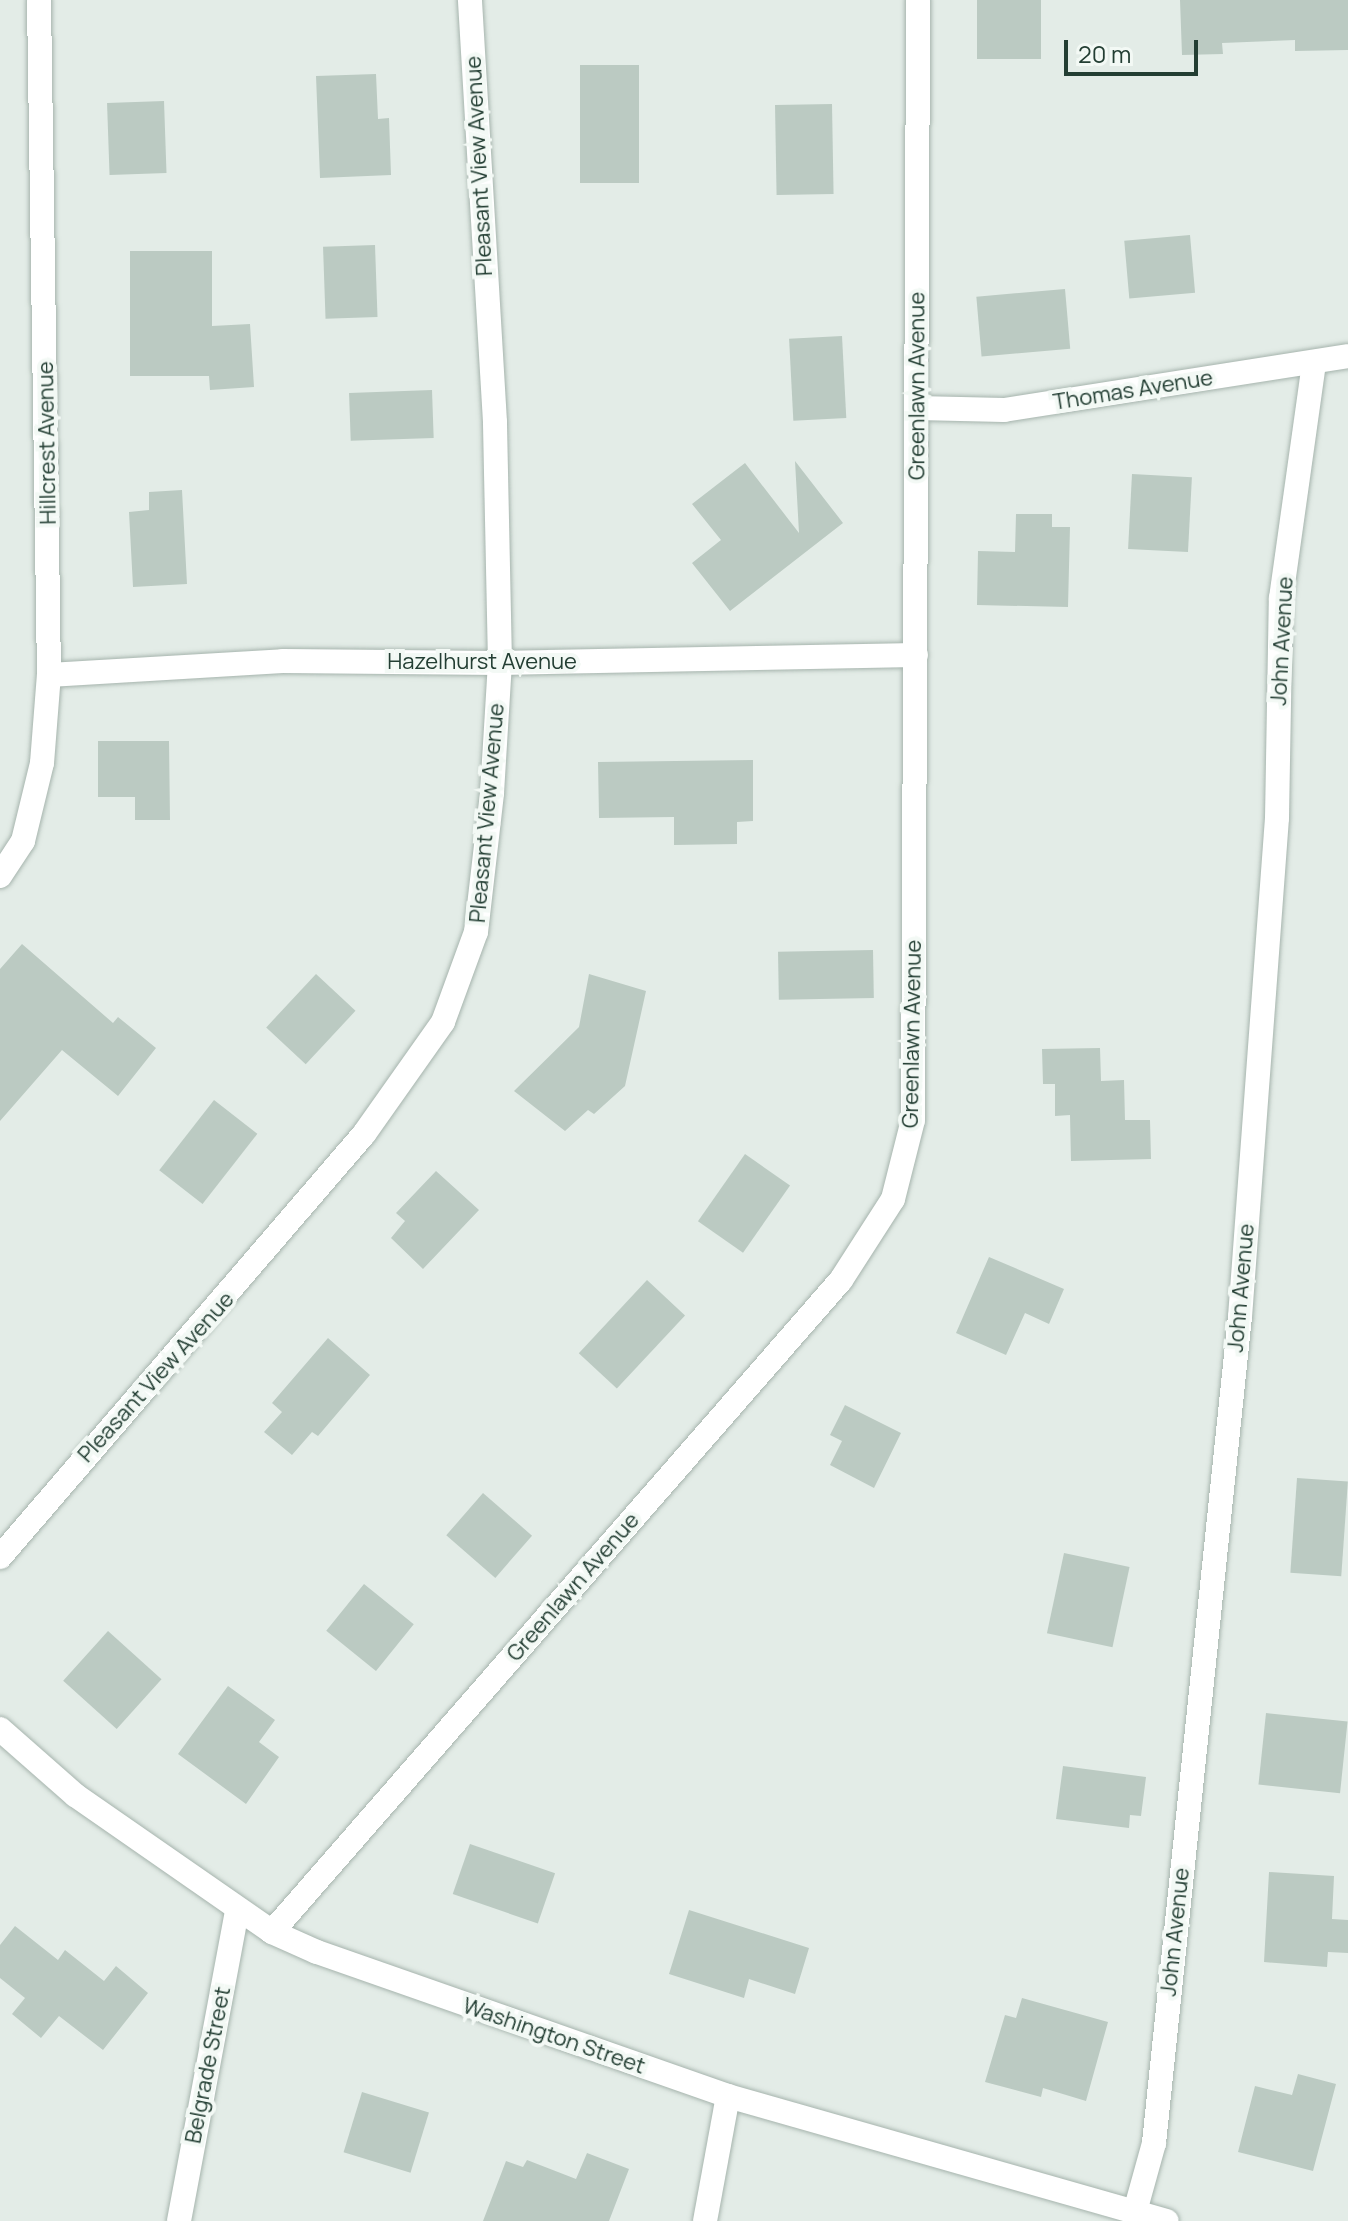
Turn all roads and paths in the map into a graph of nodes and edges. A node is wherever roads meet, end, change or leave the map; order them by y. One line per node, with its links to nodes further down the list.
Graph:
1 (39, 0): 9 (street, Hillcrest Avenue)
2 (470, 0): 8 (street, Pleasant View Avenue)
3 (918, 0): 6 (street, Greenlawn Avenue)
4 (1348, 356): 5 (street, Thomas Avenue)
5 (1314, 364): 6 (street, Thomas Avenue); 16 (street, John Avenue)
6 (917, 408): 7 (street, Greenlawn Avenue)
7 (916, 655): 8 (street, Hazelhurst Avenue); 14 (street, Greenlawn Avenue)
8 (500, 663): 9 (street, Hazelhurst Avenue); 11 (street, Pleasant View Avenue)
9 (49, 675): 10 (street, Hillcrest Avenue)
10 (0, 876)
11 (0, 1557)
12 (0, 1729): 13 (street, Washington Street)
13 (237, 1910): 14 (street, Washington Street); 17 (street, Belgrade Street)
14 (272, 1932): 15 (street, Washington Street)
15 (728, 2096): 16 (street, Washington Street); 18 (street)
16 (1136, 2208): 19 (street, Washington Street)
17 (179, 2221)
18 (705, 2221)
19 (1167, 2221)

